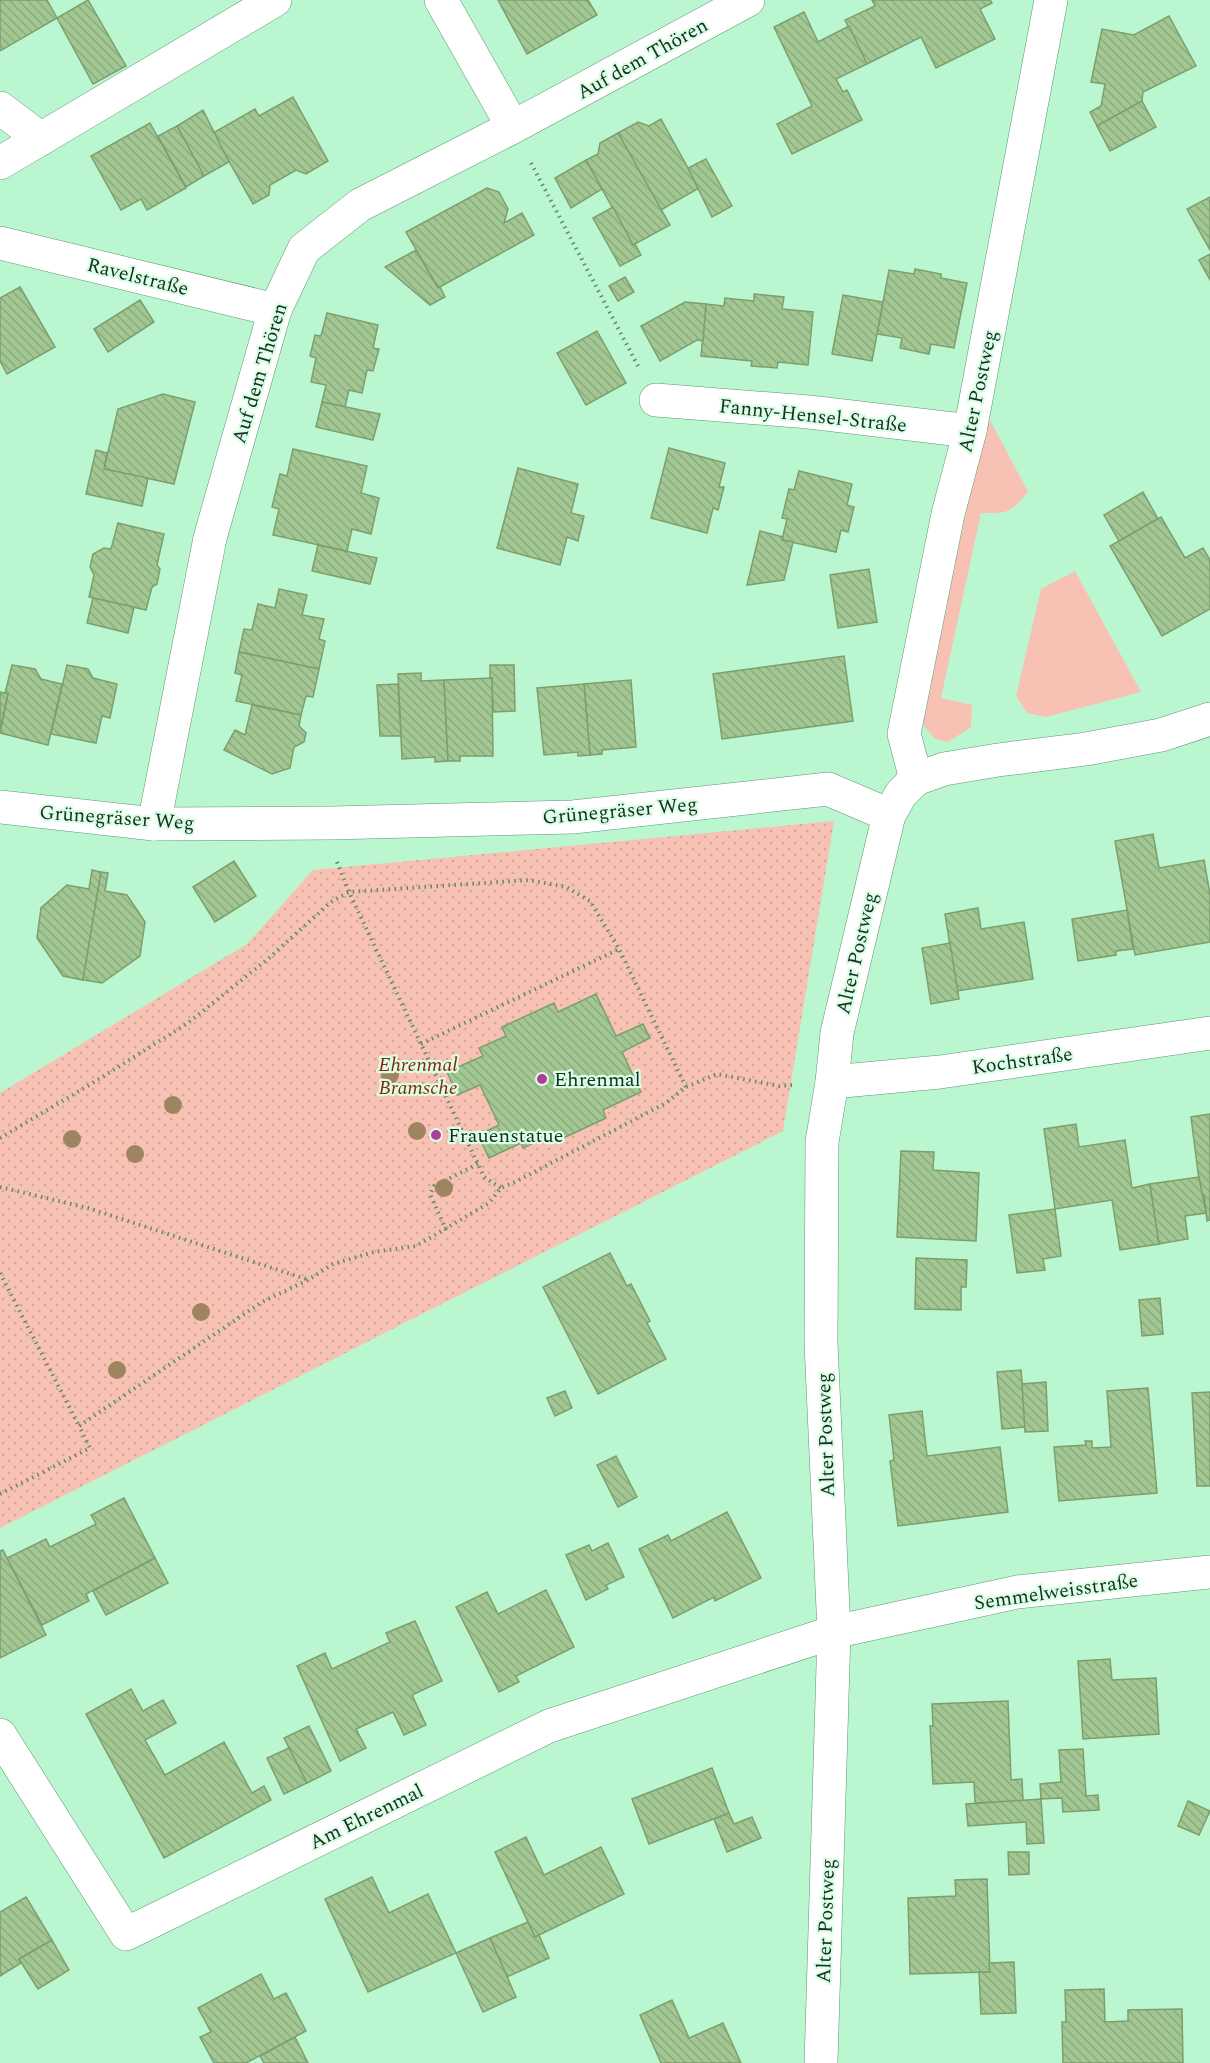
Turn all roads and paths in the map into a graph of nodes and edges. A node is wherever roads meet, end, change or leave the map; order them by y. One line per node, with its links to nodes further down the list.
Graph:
1 (275, 0): 5 (street)
2 (441, 0): 7 (street)
3 (748, 0): 7 (street, Auf dem Thören)
4 (1051, 0): 13 (street, Alter Postweg)
5 (233, 8): 8 (street)
6 (0, 108): 8 (street)
7 (513, 127): 11 (street, Auf dem Thören); 12 (path)
8 (41, 138): 9 (street)
9 (0, 163)
10 (0, 243): 11 (street, Ravelstraße)
11 (276, 310): 18 (street, Auf dem Thören)
12 (656, 400): 13 (street, Fanny-Hensel-Straße)
13 (970, 431): 15 (street, Alter Postweg)
14 (1210, 719): 15 (street)
15 (916, 779): 17 (street)
16 (0, 807): 18 (street, Grünegräser Weg)
17 (889, 814): 18 (street, Grünegräser Weg); 23 (street, Alter Postweg)
18 (154, 824)
19 (349, 892): 20 (path); 22 (path); 25 (path)
20 (619, 949): 22 (path); 24 (path)
21 (1210, 1033): 23 (street, Kochstraße)
22 (421, 1044): 26 (path)
23 (832, 1082): 24 (path); 35 (street, Alter Postweg)
24 (686, 1088): 28 (path)
25 (0, 1138)
26 (478, 1164): 28 (path); 29 (path)
27 (0, 1187): 31 (path)
28 (501, 1188): 29 (path)
29 (446, 1230): 31 (path)
30 (0, 1274): 32 (path)
31 (308, 1280): 32 (path)
32 (79, 1426): 33 (path)
33 (0, 1494)
34 (1210, 1572): 35 (street, Semmelweisstraße)
35 (834, 1632): 36 (street, Am Ehrenmal); 37 (street, Alter Postweg)
36 (0, 1735)
37 (822, 2063)

